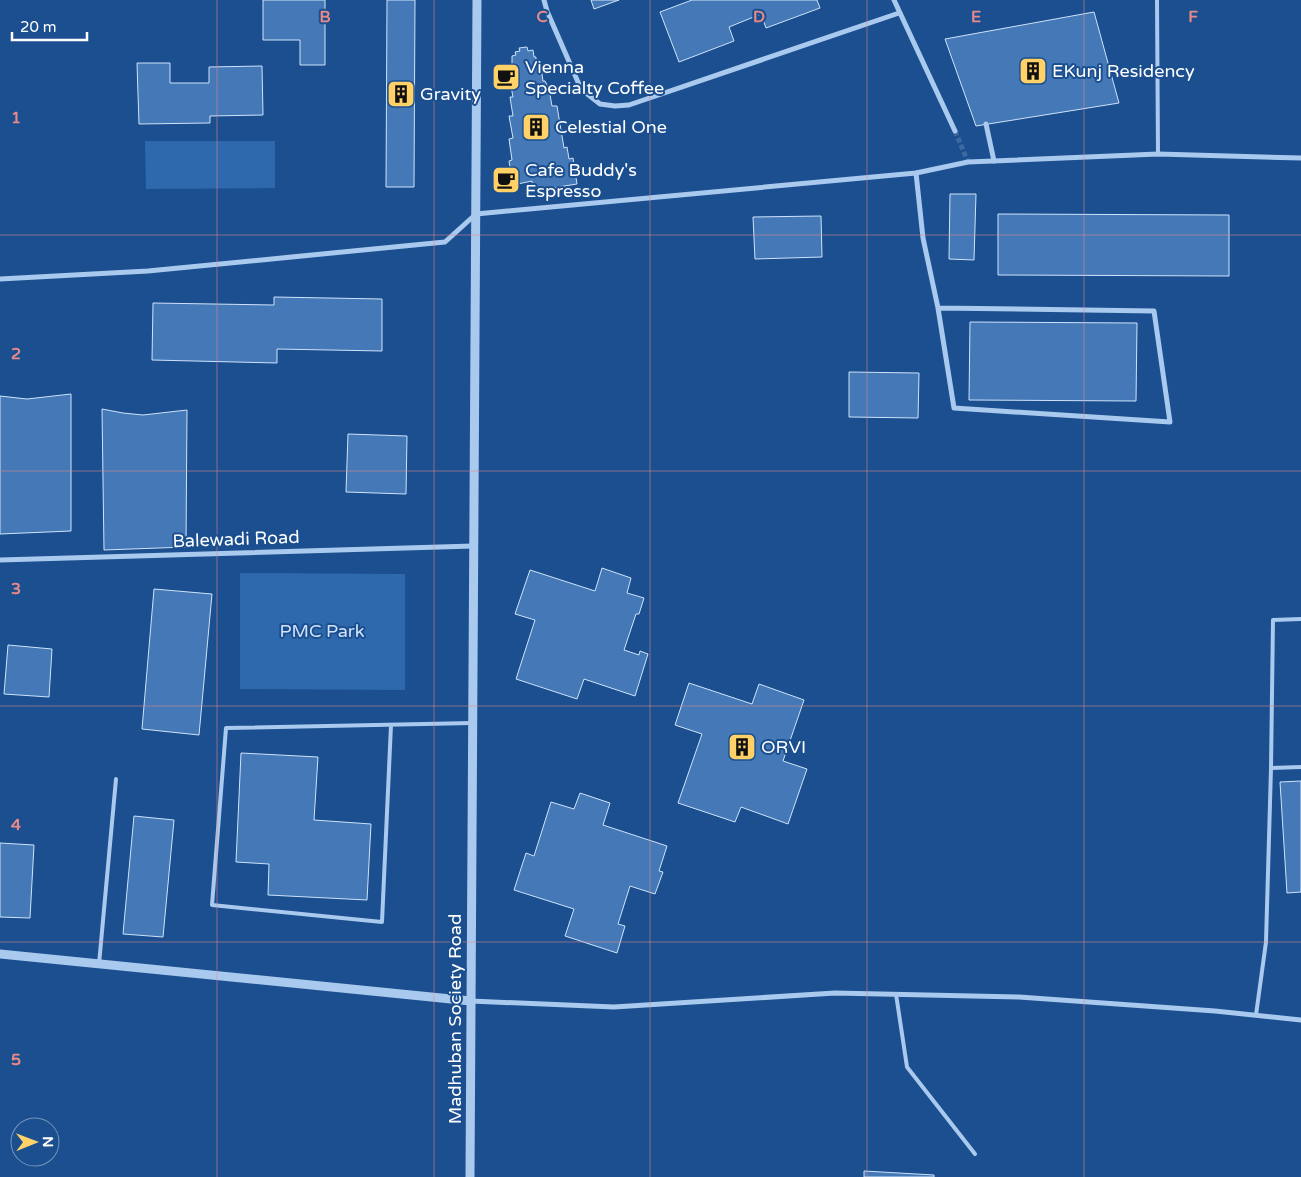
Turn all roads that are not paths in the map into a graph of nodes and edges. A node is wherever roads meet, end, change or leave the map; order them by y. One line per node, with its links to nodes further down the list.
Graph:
1 (477, 0): 12 (street, Madhuban Society Road)
2 (544, 0): 5 (street)
3 (894, 0): 5 (street)
4 (1157, 0): 8 (lane)
5 (900, 13): 7 (street)
6 (986, 124): 10 (street)
7 (955, 131)
8 (1158, 154): 9 (street); 10 (street)
9 (1301, 158)
10 (994, 161): 11 (street)
11 (916, 173): 12 (street); 14 (street)
12 (476, 214): 13 (street); 15 (street, Madhuban Society Road)
13 (0, 279)
14 (938, 308): 14 (street)
15 (473, 546): 16 (street, Balewadi Road); 18 (street, Madhuban Society Road)
16 (0, 560)
17 (1301, 619): 21 (lane)
18 (472, 723): 19 (lane); 26 (street, Madhuban Society Road)
19 (391, 724): 19 (lane)
20 (1301, 767): 21 (lane)
21 (1271, 768): 27 (lane)
22 (116, 779): 24 (lane)
23 (0, 954): 24 (street)
24 (99, 964): 26 (street)
25 (896, 994): 26 (street); 27 (street); 29 (lane)
26 (471, 1001): 30 (street, Madhuban Society Road)
27 (1256, 1015): 28 (street)
28 (1301, 1020)
29 (975, 1154)
30 (470, 1177)

